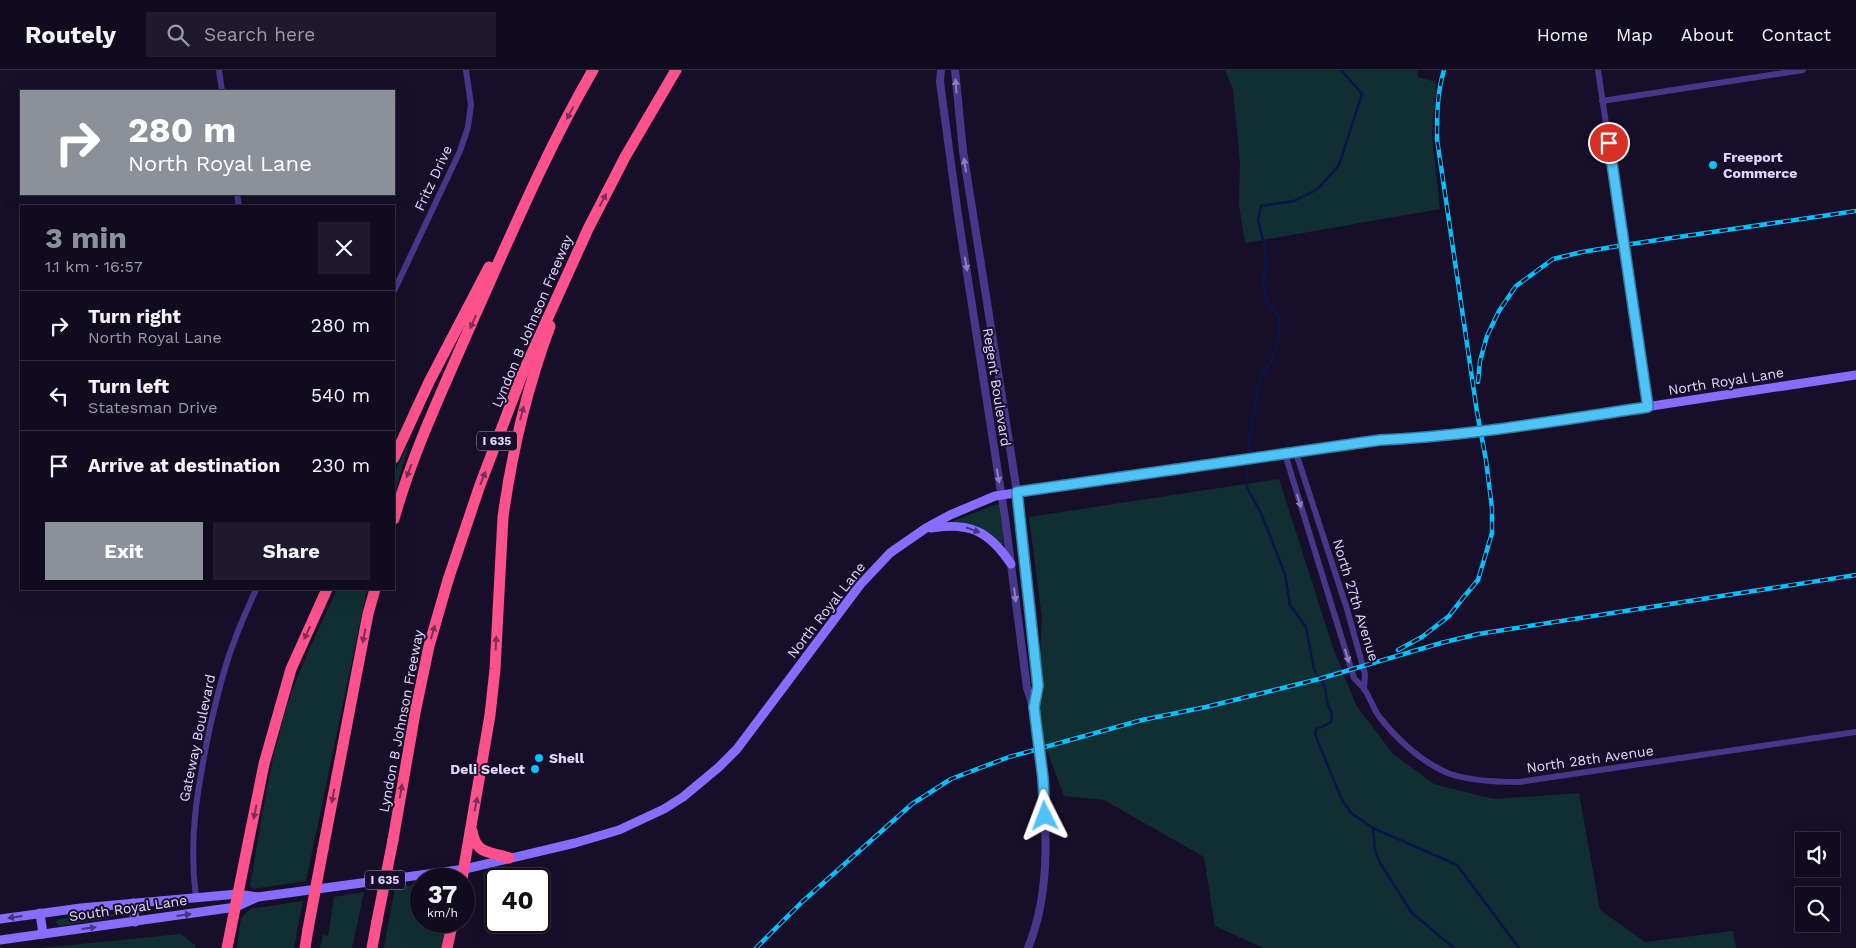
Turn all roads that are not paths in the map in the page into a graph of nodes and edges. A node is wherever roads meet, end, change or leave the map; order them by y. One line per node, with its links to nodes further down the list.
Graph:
1 (218, 70): 9 (street)
2 (466, 70): 13 (street, Fritz Drive)
3 (593, 70): 11 (highway, one-way to 11)
4 (676, 70): 12 (highway, Lyndon B Johnson Freeway / I 635, one-way to 4)
5 (941, 70): 20 (street, Regent Boulevard, one-way to 20)
6 (955, 70): 19 (street, Regent Boulevard, one-way to 6)
7 (1598, 70): 10 (street)
8 (1803, 70): 10 (street)
9 (222, 90)
10 (1602, 101): 15 (street)
11 (534, 181): 18 (highway); 21 (highway, one-way to 21)
12 (588, 229): 32 (highway, one-way to 12); 51 (highway, Lyndon B Johnson Freeway / I 635, one-way to 12, bridge)
13 (395, 289)
14 (1856, 375): 15 (main road, North Royal Lane)
15 (1648, 407): 16 (main road, North Royal Lane)
16 (1296, 453): 17 (main road, North Royal Lane); 27 (street, North 27th Avenue)
17 (1285, 454): 19 (main road, North Royal Lane); 28 (street, North 27th Avenue, one-way to 28)
18 (395, 456)
19 (1017, 492): 20 (main road, North Royal Lane); 30 (street, Regent Boulevard)
20 (1001, 495): 22 (main road, North Royal Lane); 23 (street, Regent Boulevard)
21 (395, 516)
22 (926, 528): 23 (main road, one-way to 23); 33 (main road, North Royal Lane)
23 (1011, 564): 30 (street, Regent Boulevard, one-way to 30)
24 (256, 590): 39 (street, Gateway Boulevard)
25 (328, 590): 38 (highway, one-way to 38)
26 (375, 590): 50 (highway, one-way to 50, bridge)
27 (1347, 609): 28 (street); 29 (street, North 27th Avenue)
28 (1334, 614): 29 (street, North 27th Avenue, one-way to 29)
29 (1364, 689): 31 (street, North 28th Avenue)
30 (1034, 707): 53 (street, Regent Boulevard)
31 (1856, 732)
32 (472, 825): 34 (highway); 35 (highway)
33 (575, 842): 34 (main road, South Royal Lane)
34 (509, 858): 36 (main road, South Royal Lane)
35 (465, 868)
36 (475, 870)
37 (410, 880): 40 (main road, South Royal Lane)
38 (238, 894): 39 (main road, South Royal Lane); 40 (main road, South Royal Lane); 42 (highway)
39 (196, 897): 41 (main road, South Royal Lane)
40 (258, 897): 42 (main road, South Royal Lane)
41 (133, 903): 43 (main road, South Royal Lane); 45 (main road)
42 (236, 907): 45 (main road, South Royal Lane, one-way to 42); 49 (highway)
43 (40, 914): 44 (main road, South Royal Lane, one-way to 44); 47 (main road)
44 (0, 919)
45 (135, 922): 47 (main road, South Royal Lane, one-way to 45)
46 (450, 933): 52 (highway)
47 (43, 934): 48 (main road, South Royal Lane)
48 (0, 940)
49 (227, 948)
50 (305, 948)
51 (372, 948)
52 (447, 948)
53 (1028, 948)

